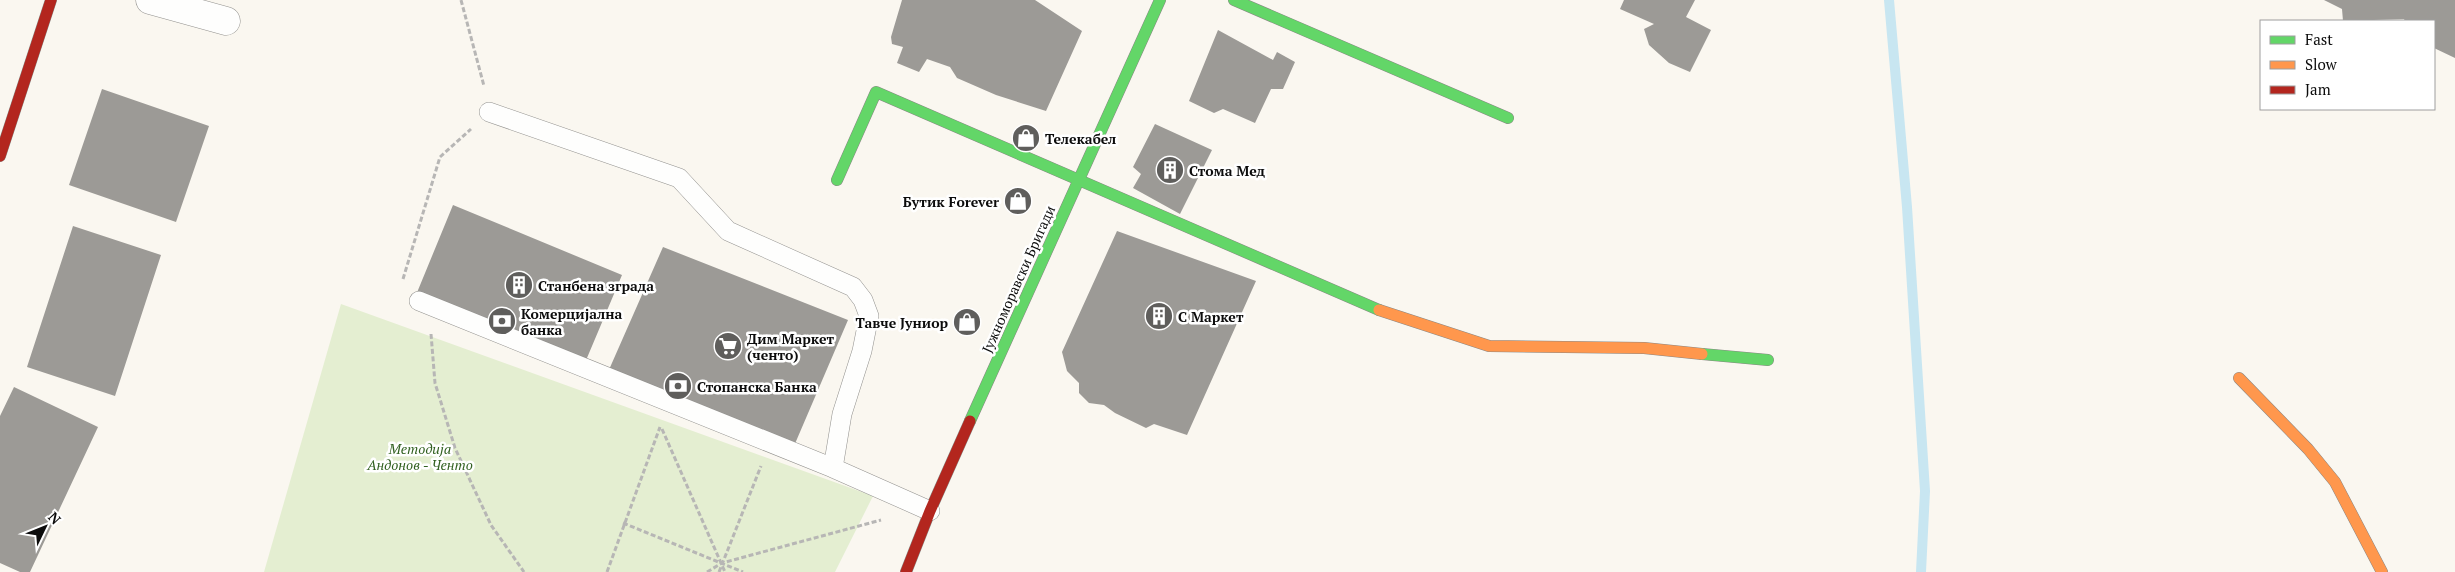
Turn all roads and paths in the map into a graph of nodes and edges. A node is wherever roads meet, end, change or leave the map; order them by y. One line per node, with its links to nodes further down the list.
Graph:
1 (51, 0): 9 (street)
2 (150, 0): 6 (street)
3 (461, 0): 7 (path)
4 (1160, 0): 11 (street, Јужноморавски Бригади)
5 (1234, 0): 8 (street)
6 (226, 21)
7 (489, 112): 12 (path); 17 (lane)
8 (1508, 118)
9 (0, 156)
10 (837, 180): 11 (street)
11 (1079, 181): 14 (street); 18 (street, Јужноморавски Бригади)
12 (419, 301): 17 (lane)
13 (430, 326): 23 (path)
14 (1768, 360)
15 (2239, 378): 32 (street)
16 (763, 460): 22 (path)
17 (833, 468): 18 (lane)
18 (930, 511): 21 (street, Јужноморавски Бригади)
19 (887, 518): 22 (path)
20 (623, 523): 22 (path); 22 (path); 24 (path)
21 (911, 559): 29 (street); 30 (street, Јужноморавски Бригади); 31 (street)
22 (722, 563): 25 (path); 26 (path); 27 (path); 28 (path)
23 (524, 572)
24 (606, 572)
25 (706, 572)
26 (719, 572)
27 (725, 572)
28 (743, 572)
29 (899, 572)
30 (906, 572)
31 (910, 572)
32 (2382, 572)

